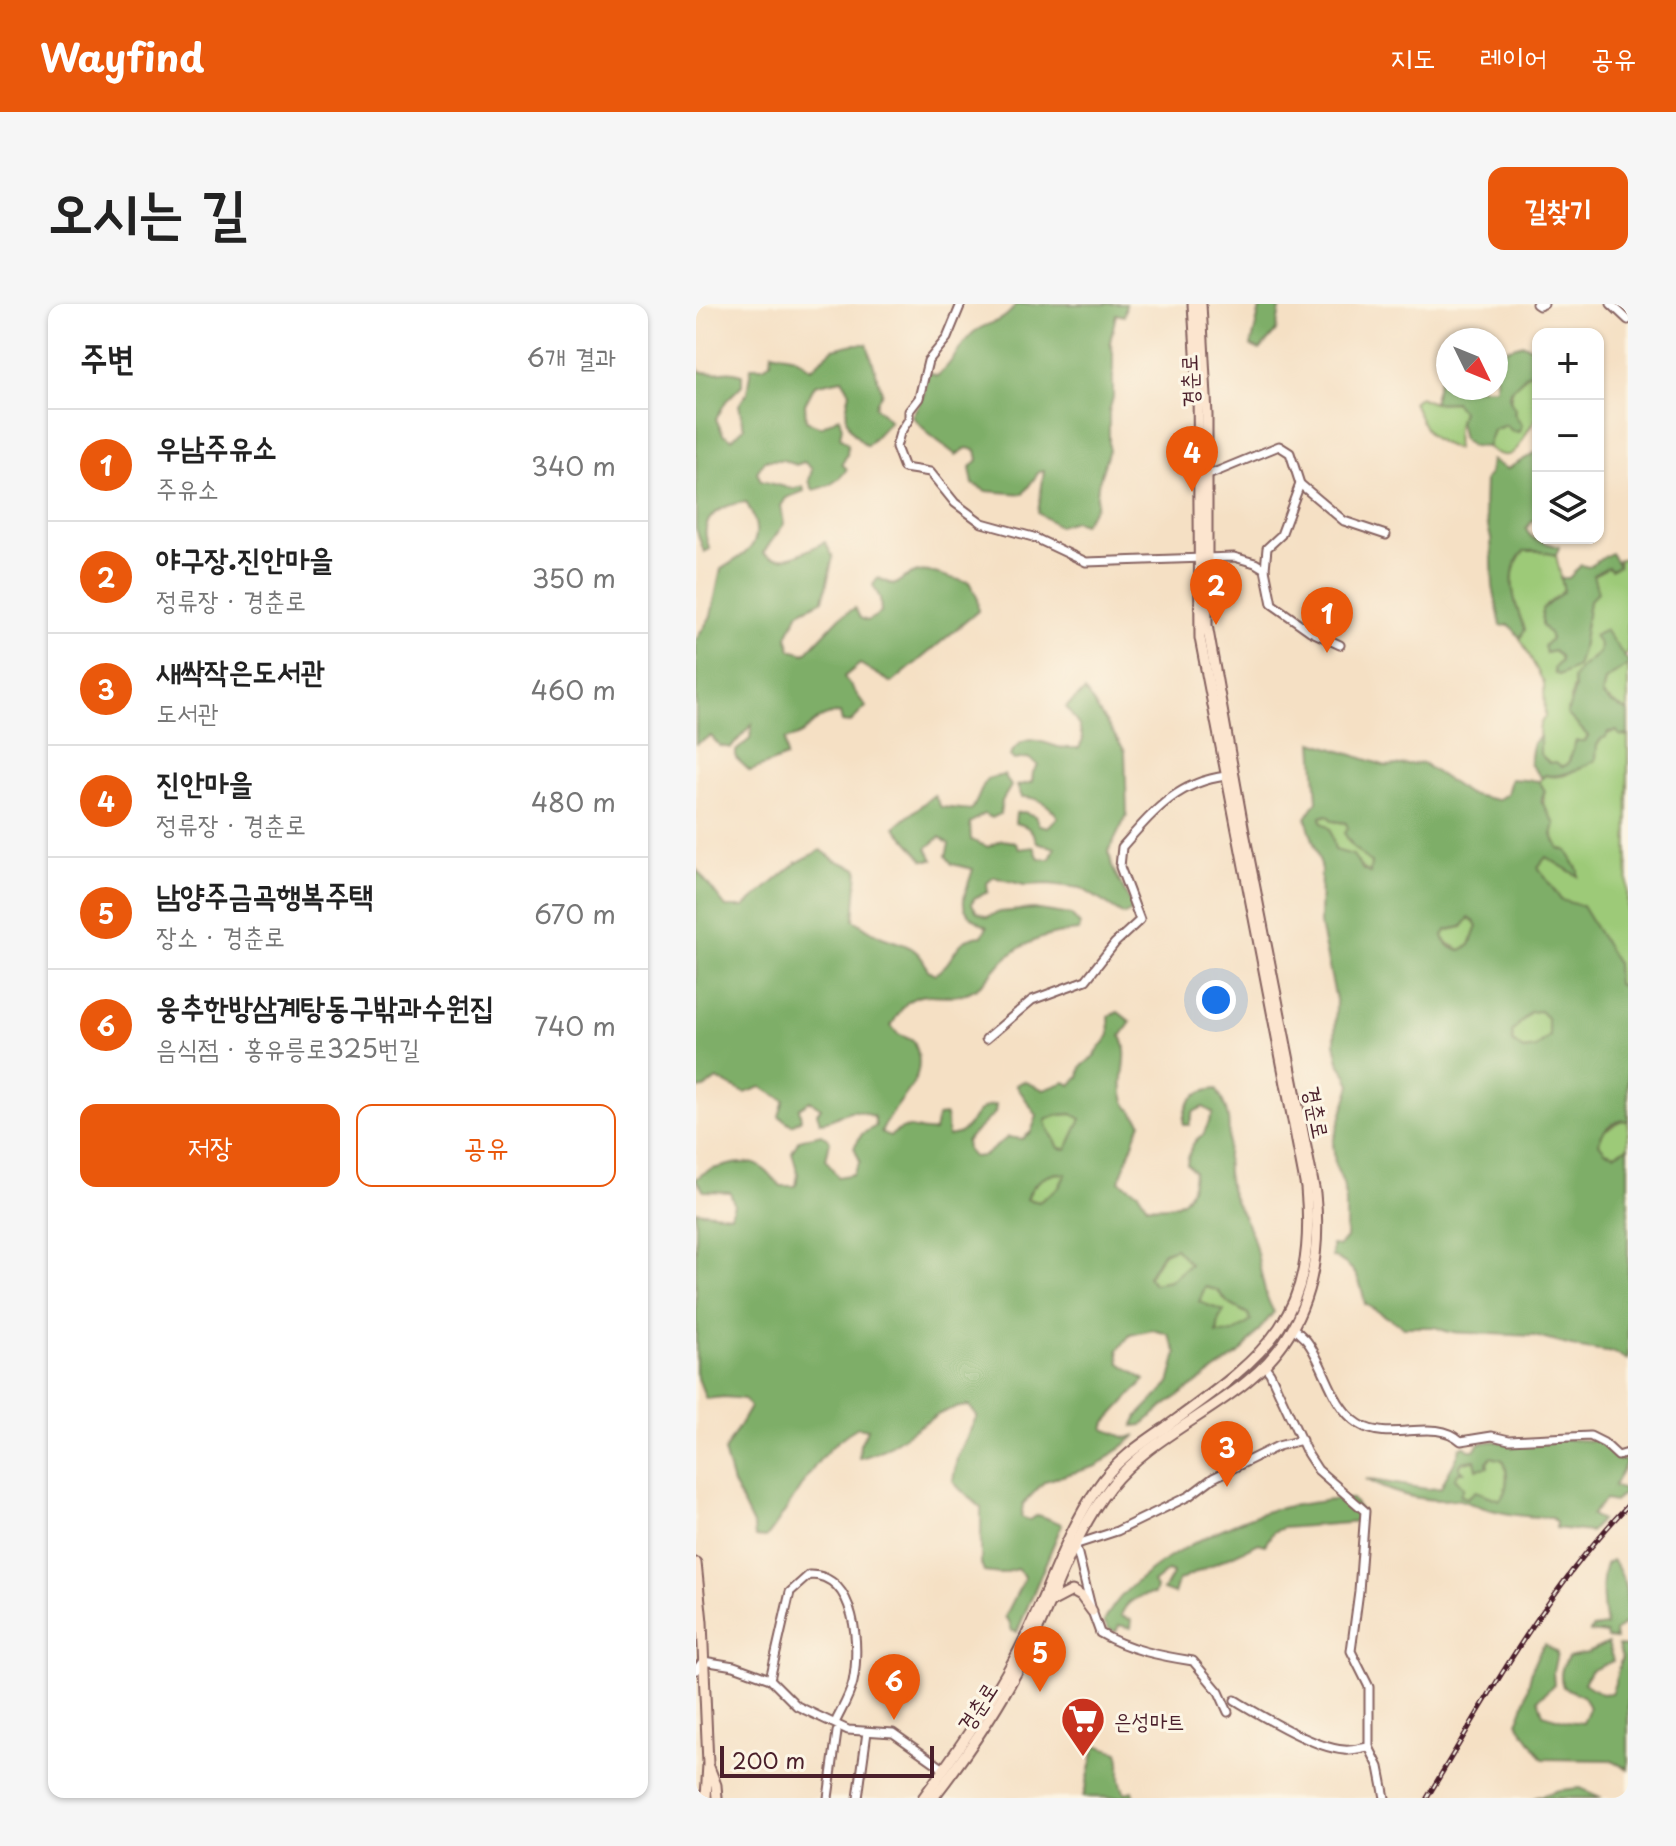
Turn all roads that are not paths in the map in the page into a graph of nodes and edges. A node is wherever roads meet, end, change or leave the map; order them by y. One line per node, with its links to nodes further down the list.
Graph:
1 (961, 304): 11 (street)
2 (1193, 304): 11 (street, 경춘로)
3 (1201, 304): 8 (street, 경춘로)
4 (1536, 304): 5 (street)
5 (1544, 304)
6 (1611, 304): 7 (street)
7 (1628, 320)
8 (1206, 476): 9 (street); 11 (street, 경춘로)
9 (1300, 484): 10 (street); 12 (street)
10 (1386, 535)
11 (1202, 558): 12 (street); 14 (street, 경춘로); 16 (street, 경춘로)
12 (1265, 569): 13 (street)
13 (1340, 645)
14 (1226, 776): 15 (street); 20 (street, 경춘로)
15 (986, 1039)
16 (1293, 1327): 17 (street, 경춘로); 19 (street)
17 (1264, 1365): 18 (street); 20 (street, 경춘로)
18 (1302, 1440): 20 (street); 32 (street)
19 (1628, 1453)
20 (1071, 1543): 22 (street, 경춘로); 23 (street); 34 (street, 경춘로)
21 (696, 1563): 24 (street)
22 (1049, 1603): 23 (street); 40 (street, 경춘로)
23 (1092, 1611): 28 (street)
24 (700, 1666): 25 (street); 27 (street)
25 (770, 1679): 29 (street); 29 (street)
26 (1235, 1700): 32 (street)
27 (700, 1707): 33 (street)
28 (1228, 1712)
29 (835, 1723): 31 (street)
30 (837, 1732): 37 (street)
31 (867, 1732): 34 (street); 38 (street)
32 (1369, 1747): 41 (street)
33 (708, 1764): 35 (street); 36 (street)
34 (944, 1769): 39 (street, 경춘로)
35 (706, 1798)
36 (717, 1798)
37 (828, 1798)
38 (858, 1798)
39 (923, 1798)
40 (933, 1798)
41 (1385, 1798)

